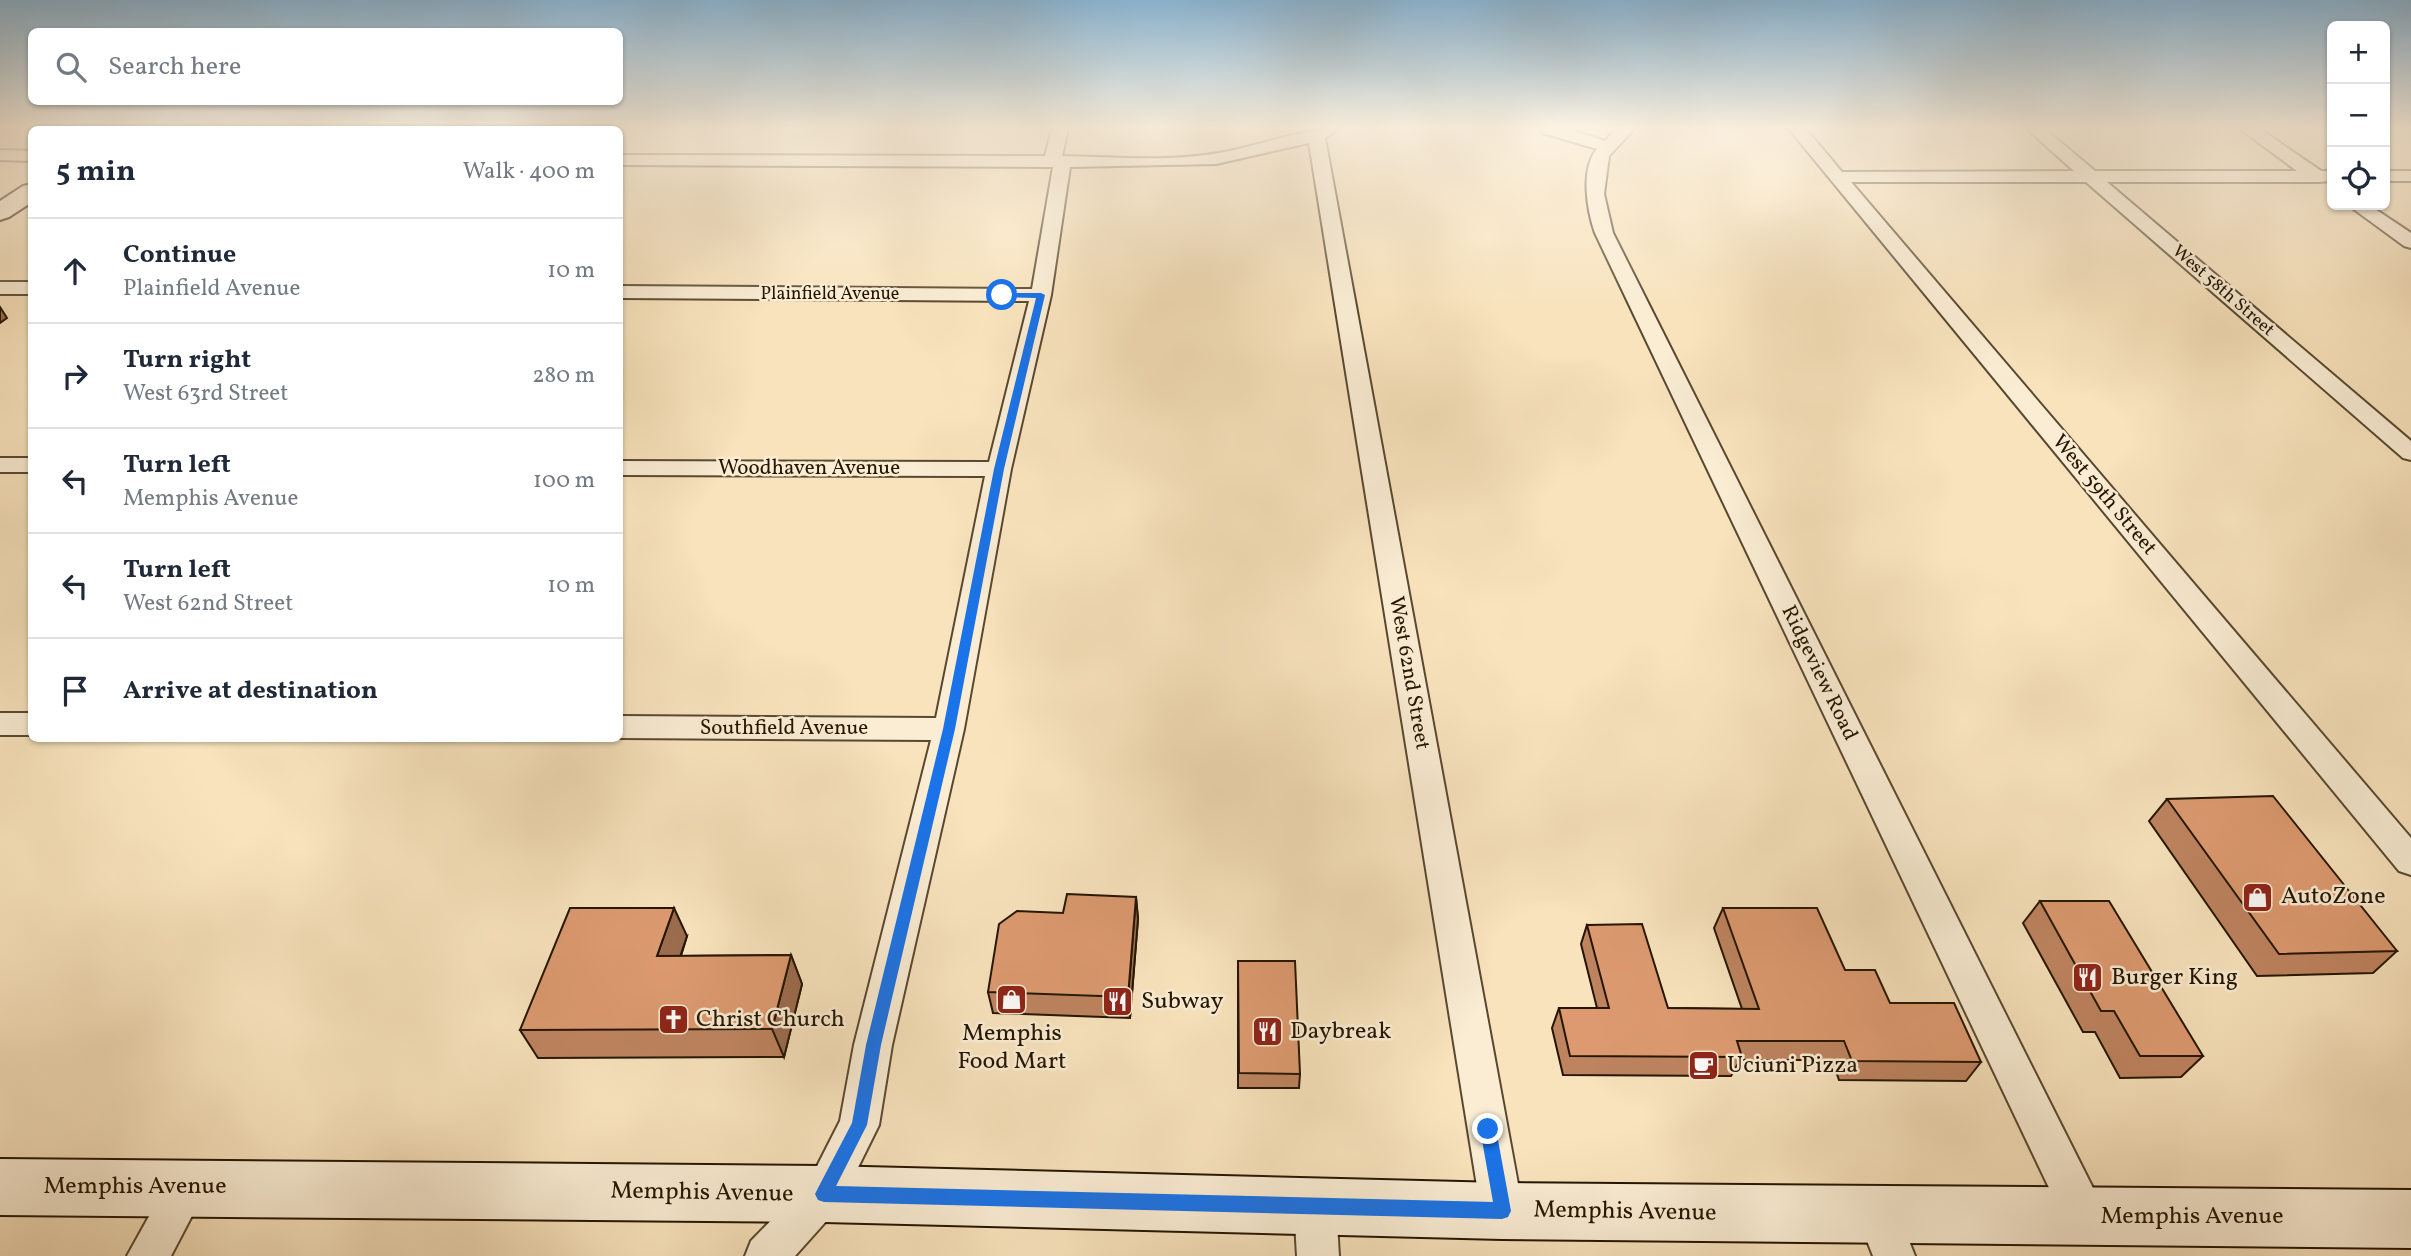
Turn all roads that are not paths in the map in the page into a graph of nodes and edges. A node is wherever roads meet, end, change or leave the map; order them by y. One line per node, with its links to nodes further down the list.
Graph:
1 (1058, 188): 13 (street)
2 (1332, 188): 27 (street, West 62nd Street)
3 (1596, 188): 28 (street, Ridgeview Road)
4 (1847, 188): 23 (street, West 59th Street)
5 (2102, 188): 14 (street, West 58th Street)
6 (28, 194): 8 (main road)
7 (2364, 210): 9 (street)
8 (0, 212)
9 (2411, 242)
10 (0, 288): 11 (street)
11 (28, 288)
12 (623, 292): 13 (street, Plainfield Avenue)
13 (1041, 295): 18 (street)
14 (2411, 453)
15 (0, 465): 16 (street)
16 (28, 465)
17 (623, 468): 18 (street, Woodhaven Avenue)
18 (999, 469): 22 (street)
19 (0, 724): 20 (street)
20 (28, 724)
21 (623, 727): 22 (street, Southfield Avenue)
22 (949, 729): 26 (street)
23 (2411, 862)
24 (0, 1186): 25 (main road, Memphis Avenue)
25 (187, 1187): 26 (main road, Memphis Avenue); 32 (street)
26 (824, 1194): 30 (main road, Memphis Avenue); 33 (street)
27 (1502, 1211): 30 (main road, Memphis Avenue); 31 (main road, Memphis Avenue)
28 (2085, 1217): 29 (main road, Memphis Avenue); 31 (main road, Memphis Avenue)
29 (2411, 1219)
30 (1317, 1231)
31 (1886, 1236)
32 (148, 1256)
33 (766, 1256)

